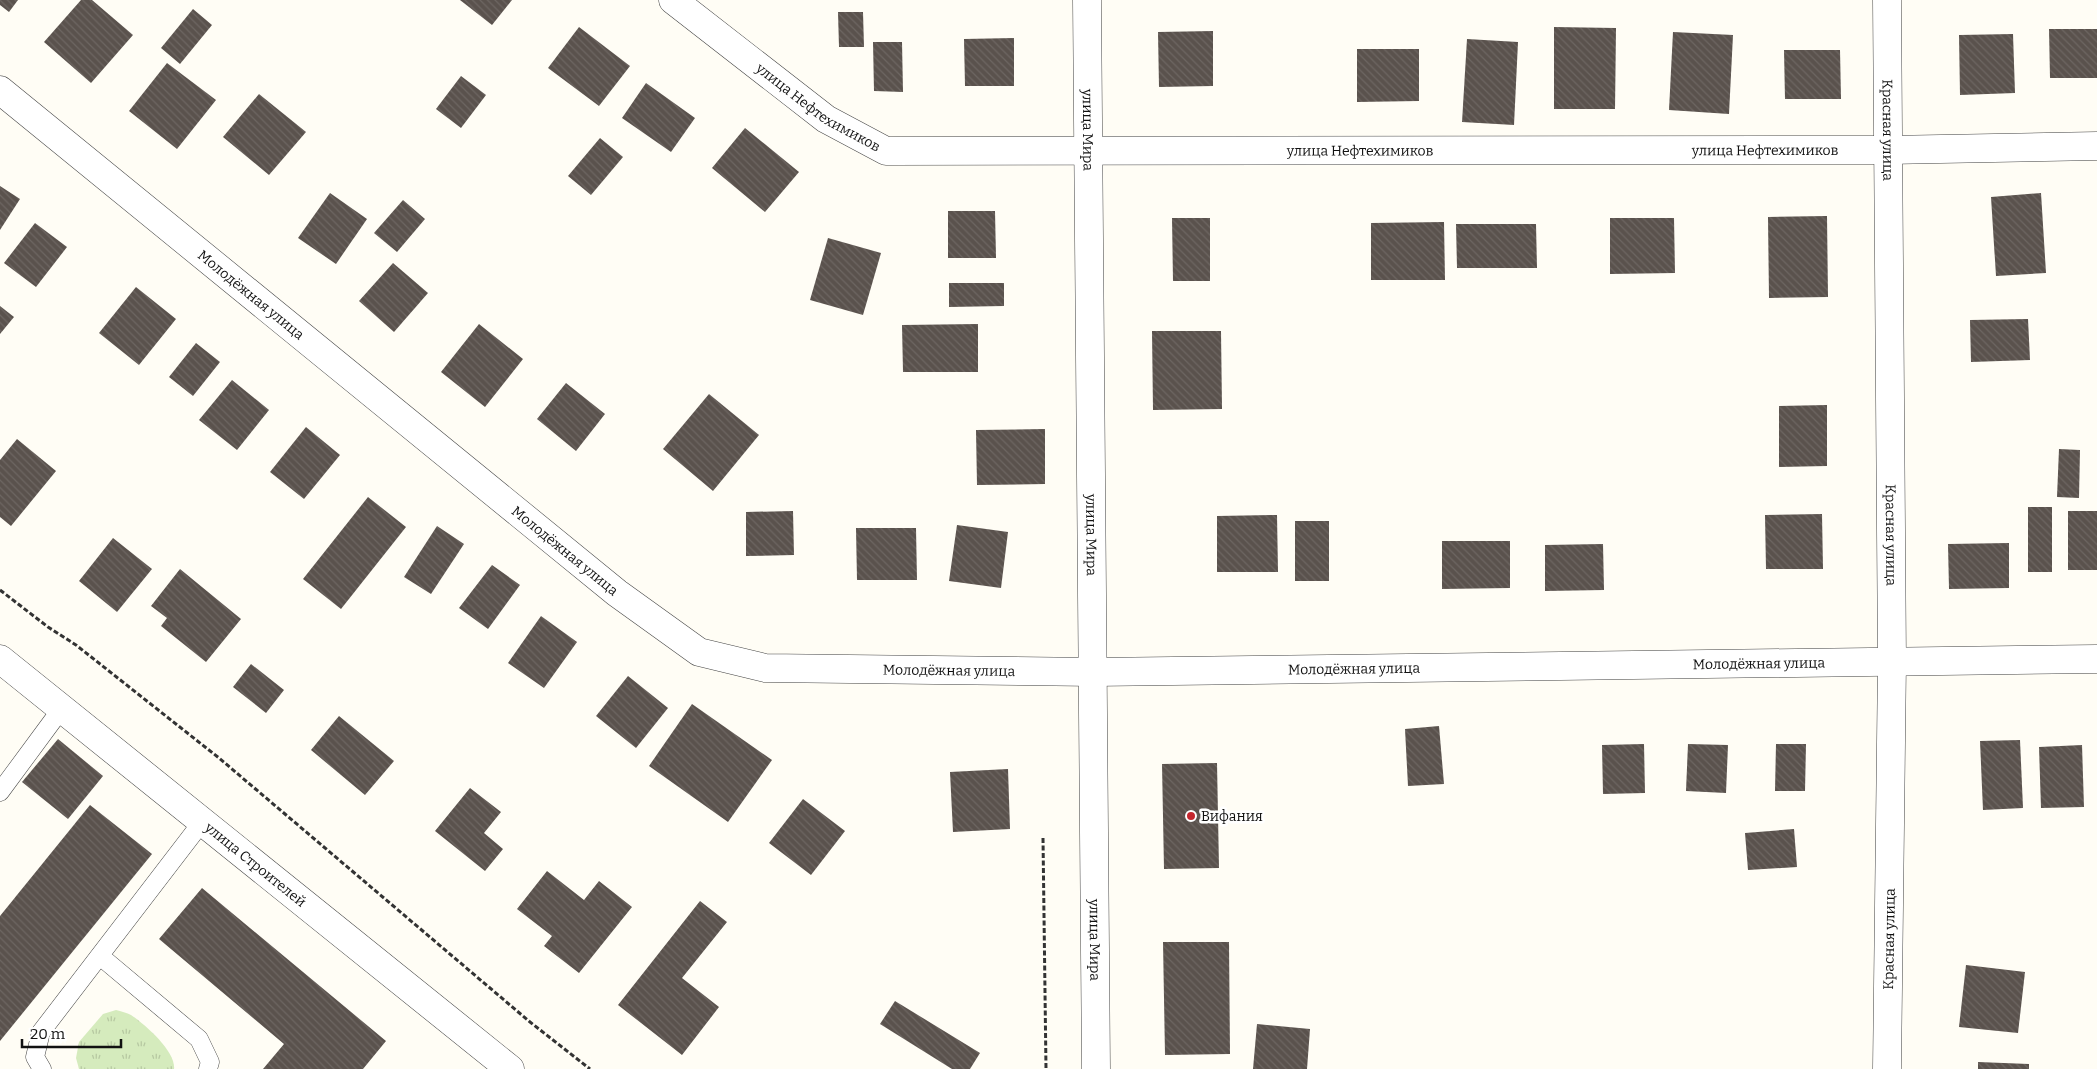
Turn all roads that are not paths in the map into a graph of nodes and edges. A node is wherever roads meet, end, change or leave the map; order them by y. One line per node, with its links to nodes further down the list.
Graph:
1 (672, 0): 7 (street, улица Нефтехимиков)
2 (1087, 0): 7 (street, улица Мира)
3 (1887, 0): 6 (street, Красная улица)
4 (0, 90): 11 (street, Молодёжная улица)
5 (2097, 146): 6 (street, улица Нефтехимиков)
6 (1887, 150): 7 (street, улица Нефтехимиков); 10 (street, Красная улица)
7 (1087, 151): 11 (street, улица Мира)
8 (0, 659): 12 (street, улица Строителей)
9 (2097, 659): 10 (street, Молодёжная улица)
10 (1892, 662): 11 (street, Молодёжная улица); 20 (street, Красная улица)
11 (1094, 672): 19 (street, улица Мира)
12 (62, 708): 13 (lane); 14 (street, улица Строителей)
13 (0, 792)
14 (202, 822): 15 (lane); 18 (street, улица Строителей)
15 (100, 956): 16 (lane); 17 (lane)
16 (42, 1069)
17 (208, 1069)
18 (510, 1069)
19 (1096, 1069)
20 (1887, 1069)

